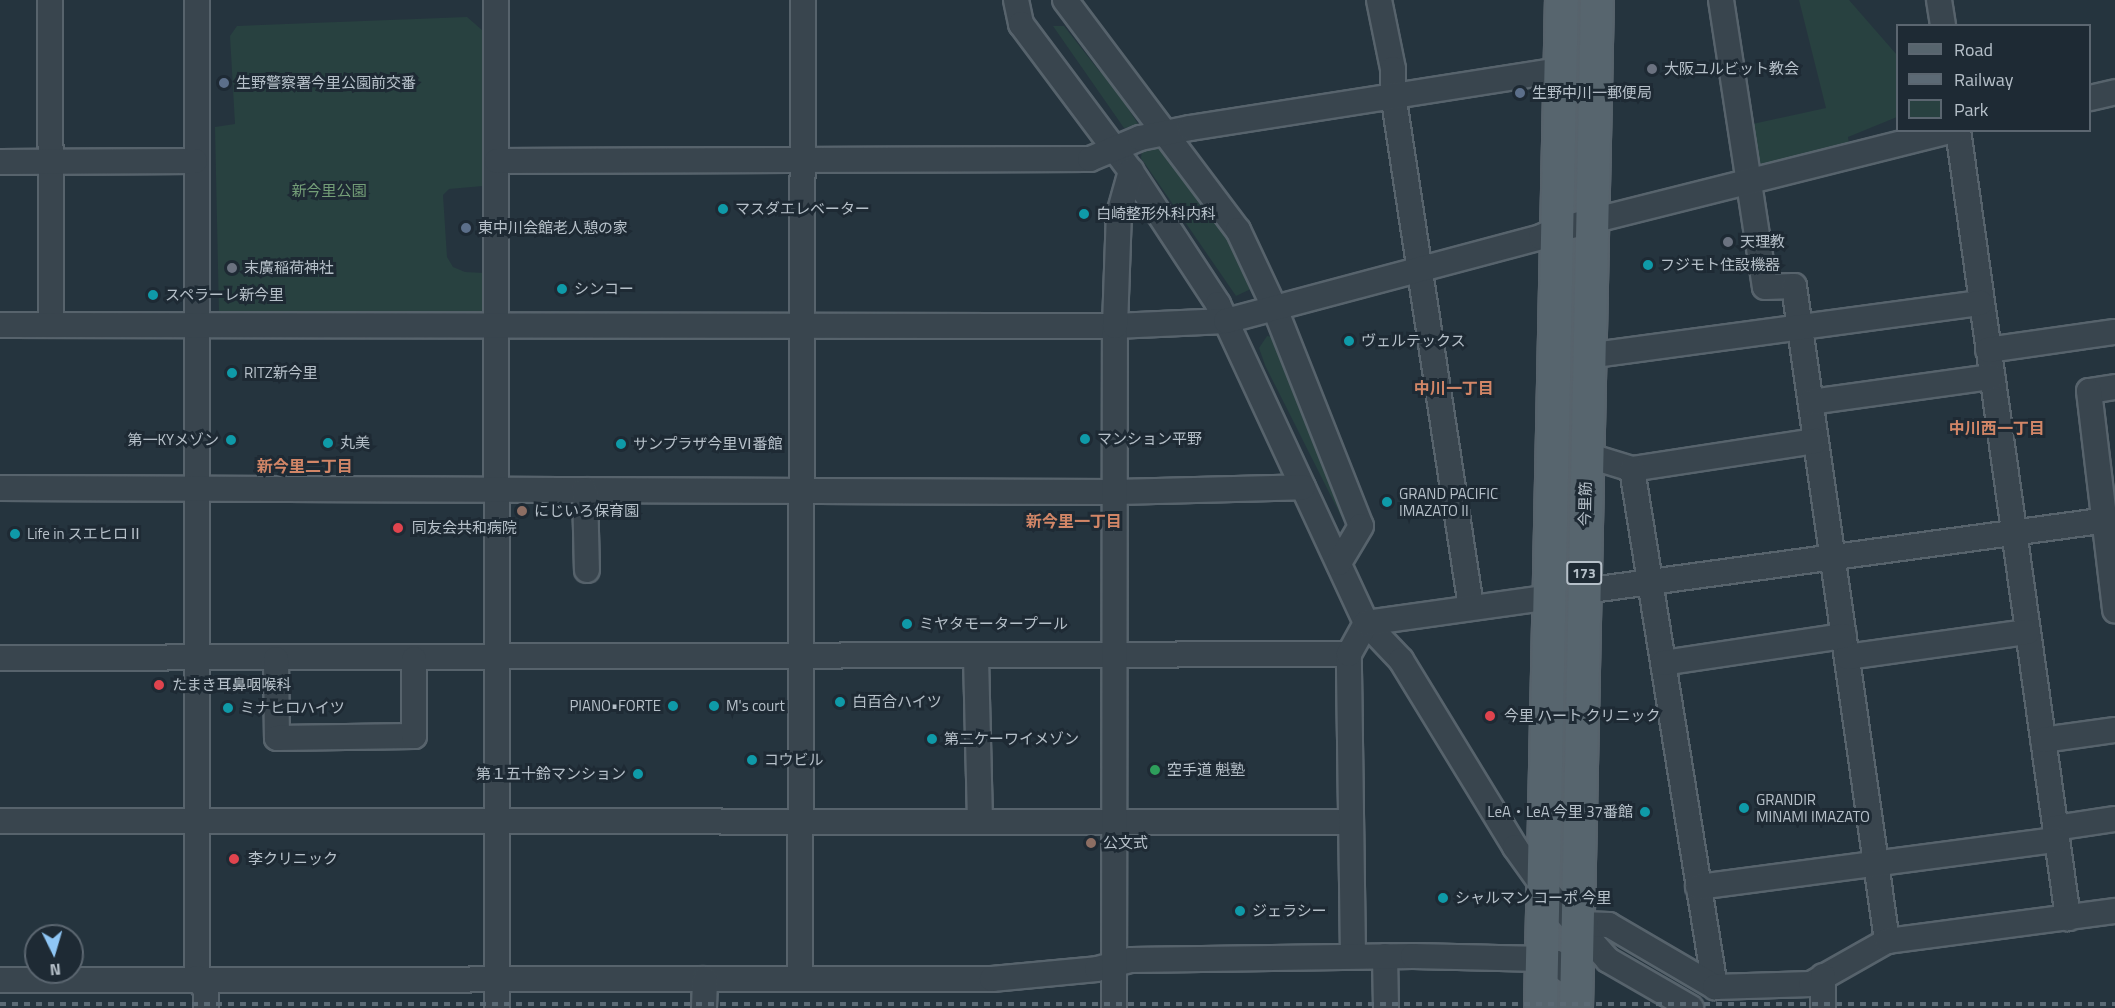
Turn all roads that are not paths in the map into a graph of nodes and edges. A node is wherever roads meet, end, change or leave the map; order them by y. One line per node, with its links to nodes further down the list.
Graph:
1 (51, 0): 24 (street)
2 (197, 0): 21 (street)
3 (496, 0): 22 (street)
4 (802, 0): 25 (street)
5 (1016, 0): 20 (street)
6 (1065, 0): 19 (street)
7 (1379, 0): 15 (street)
8 (1562, 0): 13 (main road, 173)
9 (1598, 0): 28 (main road, 今里筋 / 173)
10 (1721, 0): 27 (street)
11 (1939, 0): 12 (street)
12 (1943, 24)
13 (1561, 70): 15 (street); 29 (main road, 173)
14 (2115, 92): 16 (street)
15 (1393, 94): 19 (street); 30 (street)
16 (2091, 98)
17 (1948, 132): 27 (street)
18 (1956, 132): 31 (street)
19 (1164, 133): 20 (street); 32 (street)
20 (1113, 147): 25 (street); 26 (street)
21 (195, 161): 24 (street); 36 (street)
22 (497, 161): 25 (street); 37 (street)
23 (0, 162): 24 (street)
24 (51, 162): 35 (street)
25 (802, 162): 38 (street)
26 (1131, 171): 33 (street); 39 (street)
27 (1748, 184): 28 (street); 40 (street)
28 (1590, 222): 29 (street); 43 (main road, 今里筋 / 173)
29 (1549, 233): 30 (street); 64 (main road, 173)
30 (1419, 267): 32 (street); 65 (street)
31 (1980, 303): 40 (street); 42 (street)
32 (1275, 309): 33 (street); 60 (street)
33 (1226, 321): 39 (street); 50 (street)
34 (0, 325): 35 (street)
35 (51, 325): 36 (street)
36 (197, 326): 37 (street); 52 (street)
37 (497, 326): 38 (street); 55 (street)
38 (801, 326): 39 (street); 54 (street)
39 (1115, 326): 56 (street)
40 (1800, 328): 43 (street); 46 (street)
41 (2115, 332): 42 (street)
42 (1988, 350): 44 (street)
43 (1587, 356): 48 (main road, 今里筋 / 173)
44 (1992, 377): 46 (street); 58 (street)
45 (2115, 387): 57 (street)
46 (1811, 402): 47 (street)
47 (1816, 441): 49 (street); 59 (street)
48 (1586, 455): 49 (street); 63 (main road, 今里筋 / 173)
49 (1632, 469): 62 (street)
50 (1303, 487): 56 (street); 60 (street)
51 (0, 488): 52 (street)
52 (197, 489): 55 (street); 75 (street)
53 (585, 490): 54 (street); 55 (street); 61 (street)
54 (802, 490): 56 (street); 71 (street)
55 (496, 491): 78 (street)
56 (1117, 492): 73 (street)
57 (2110, 520): 58 (street); 66 (street)
58 (2014, 533): 59 (street); 68 (street)
59 (1833, 559): 62 (street); 69 (street)
60 (1339, 562): 67 (street)
61 (587, 570)
62 (1650, 584): 63 (street); 79 (street)
63 (1584, 591): 96 (main road, 今里筋 / 173)
64 (1551, 597): 65 (street); 93 (main road, 173)
65 (1471, 607): 67 (street)
66 (2115, 610)
67 (1366, 623): 70 (street); 93 (street)
68 (2027, 632): 69 (street); 81 (street)
69 (1846, 646): 79 (street); 91 (street)
70 (1349, 654): 73 (street); 89 (street)
71 (802, 657): 72 (street); 78 (street); 87 (street)
72 (976, 657): 73 (street); 88 (street)
73 (1117, 657): 85 (street)
74 (0, 658): 75 (street)
75 (197, 659): 76 (street); 84 (street)
76 (276, 659): 77 (street); 77 (street)
77 (414, 659): 78 (street)
78 (494, 659): 86 (street)
79 (1663, 663): 92 (street)
80 (2115, 730): 81 (street)
81 (2043, 740): 90 (street)
82 (2115, 819): 90 (street)
83 (0, 821): 84 (street)
84 (197, 821): 86 (street); 103 (street)
85 (1115, 821): 88 (street); 89 (street); 101 (street)
86 (495, 822): 87 (street); 104 (street)
87 (802, 822): 88 (street); 106 (street)
88 (980, 822)
89 (1351, 822): 98 (street)
90 (2056, 834): 91 (street); 95 (street)
91 (1876, 862): 92 (street); 97 (street)
92 (1698, 887): 108 (street)
93 (1545, 889): 96 (street); 100 (main road, 173)
94 (2115, 911): 95 (street)
95 (2068, 918): 97 (street)
96 (1578, 924): 108 (street); 109 (main road, 今里筋 / 173); 116 (street)
97 (1887, 941): 102 (street)
98 (1353, 956): 99 (street); 101 (street)
99 (1385, 956): 100 (street); 114 (street)
100 (1543, 959): 109 (street); 115 (main road, 173)
101 (1114, 964): 106 (street); 113 (street)
102 (1823, 976): 108 (street); 117 (street)
103 (197, 978): 104 (street); 107 (street); 110 (street)
104 (495, 979): 105 (street); 111 (street)
105 (705, 979): 106 (street); 112 (street)
106 (800, 979)
107 (0, 980)
108 (1715, 987)
109 (1576, 993)
110 (206, 1008)
111 (497, 1008)
112 (704, 1008)
113 (1114, 1008)
114 (1386, 1008)
115 (1541, 1008)
116 (1691, 1008)
117 (1823, 1008)

